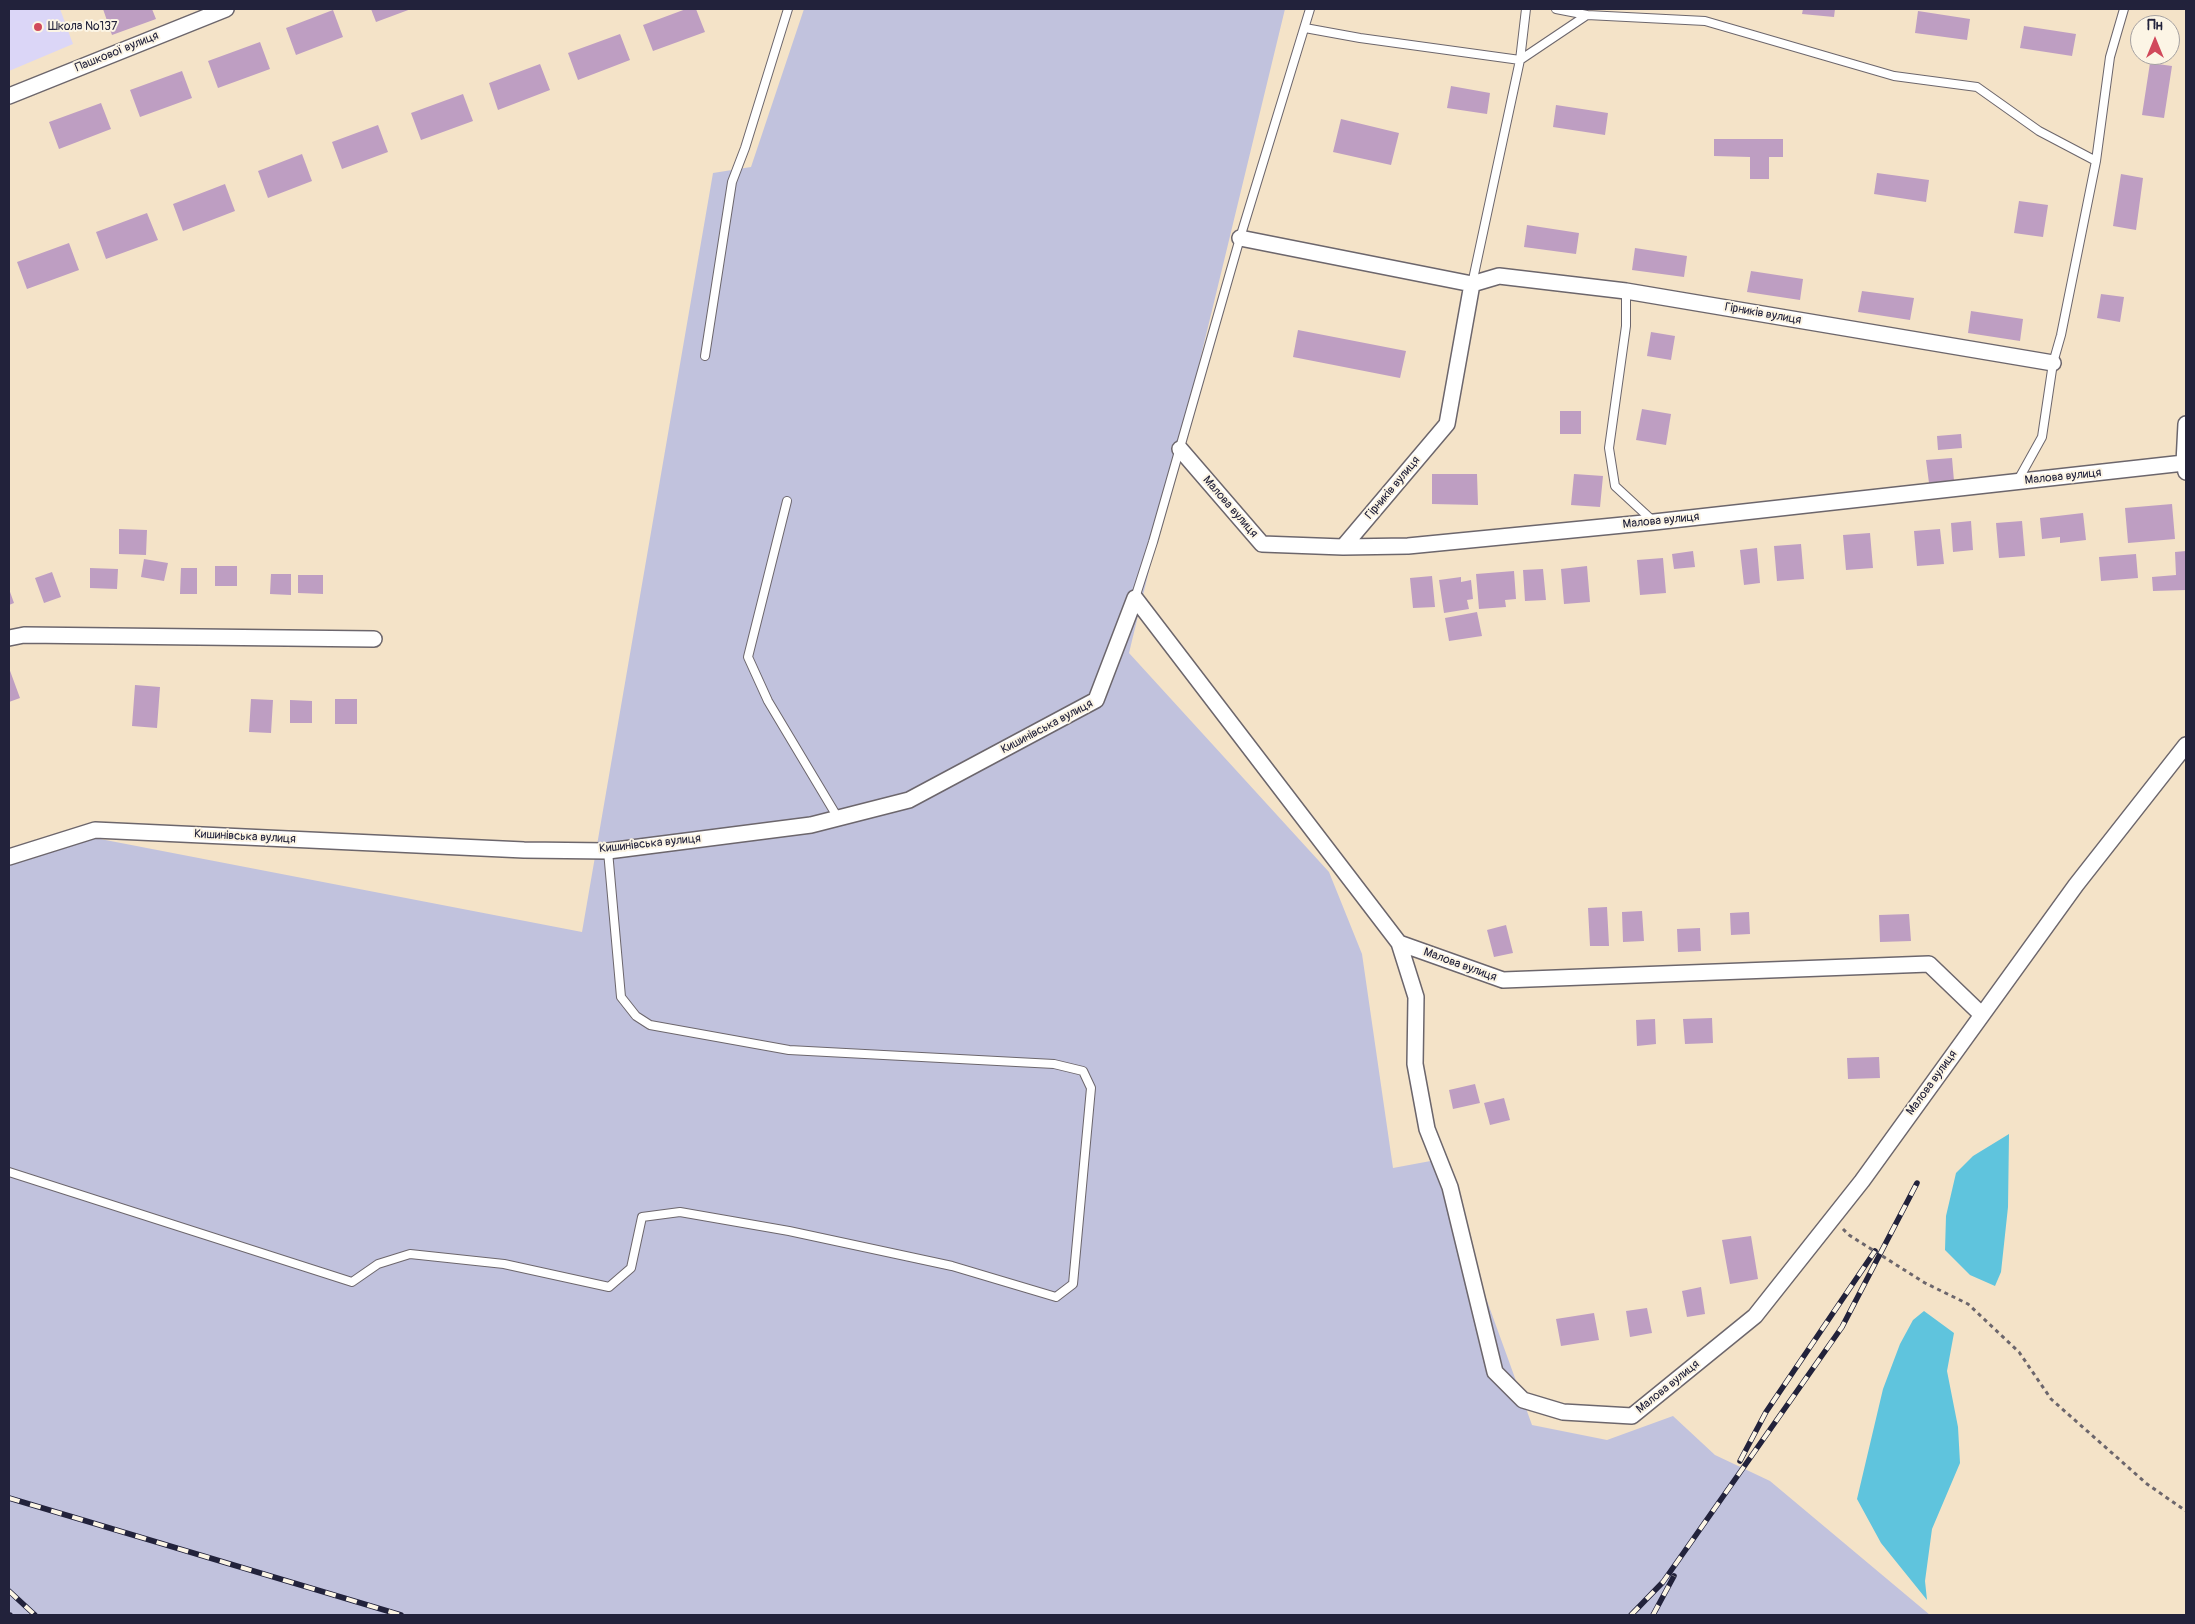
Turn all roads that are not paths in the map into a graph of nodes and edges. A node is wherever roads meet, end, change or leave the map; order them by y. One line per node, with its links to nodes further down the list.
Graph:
1 (226, 9): 10 (street, Пашкової вулиця)
2 (788, 9): 15 (lane)
3 (1310, 9): 8 (lane)
4 (1526, 9): 9 (lane)
5 (1556, 9): 7 (lane)
6 (2124, 9): 11 (lane)
7 (1587, 15): 9 (lane); 11 (lane)
8 (1305, 28): 9 (lane); 12 (lane)
9 (1520, 60): 13 (lane)
10 (9, 96)
11 (2096, 162): 16 (lane)
12 (1240, 238): 13 (street, Гірників вулиця); 18 (lane)
13 (1472, 284): 14 (street, Гірників вулиця); 23 (street, Гірників вулиця)
14 (1626, 291): 16 (street, Гірників вулиця); 22 (lane)
15 (705, 356)
16 (2052, 362): 20 (lane)
17 (2186, 424): 19 (street, Малова вулиця)
18 (1180, 449): 23 (street, Малова вулиця); 24 (lane)
19 (2185, 467): 20 (street, Малова вулиця)
20 (2017, 482): 22 (street, Малова вулиця)
21 (787, 501): 28 (lane)
22 (1654, 522): 23 (street, Малова вулиця)
23 (1343, 547)
24 (1135, 598): 28 (street, Кишинівська вулиця); 31 (street, Малова вулиця)
25 (9, 638): 26 (street)
26 (374, 640)
27 (2186, 745): 32 (street, Малова вулиця)
28 (838, 818): 29 (street, Кишинівська вулиця)
29 (608, 851): 30 (street, Кишинівська вулиця); 33 (lane)
30 (9, 856)
31 (1399, 943): 32 (street, Малова вулиця); 32 (street, Малова вулиця)
32 (1981, 1014)
33 (9, 1172)

